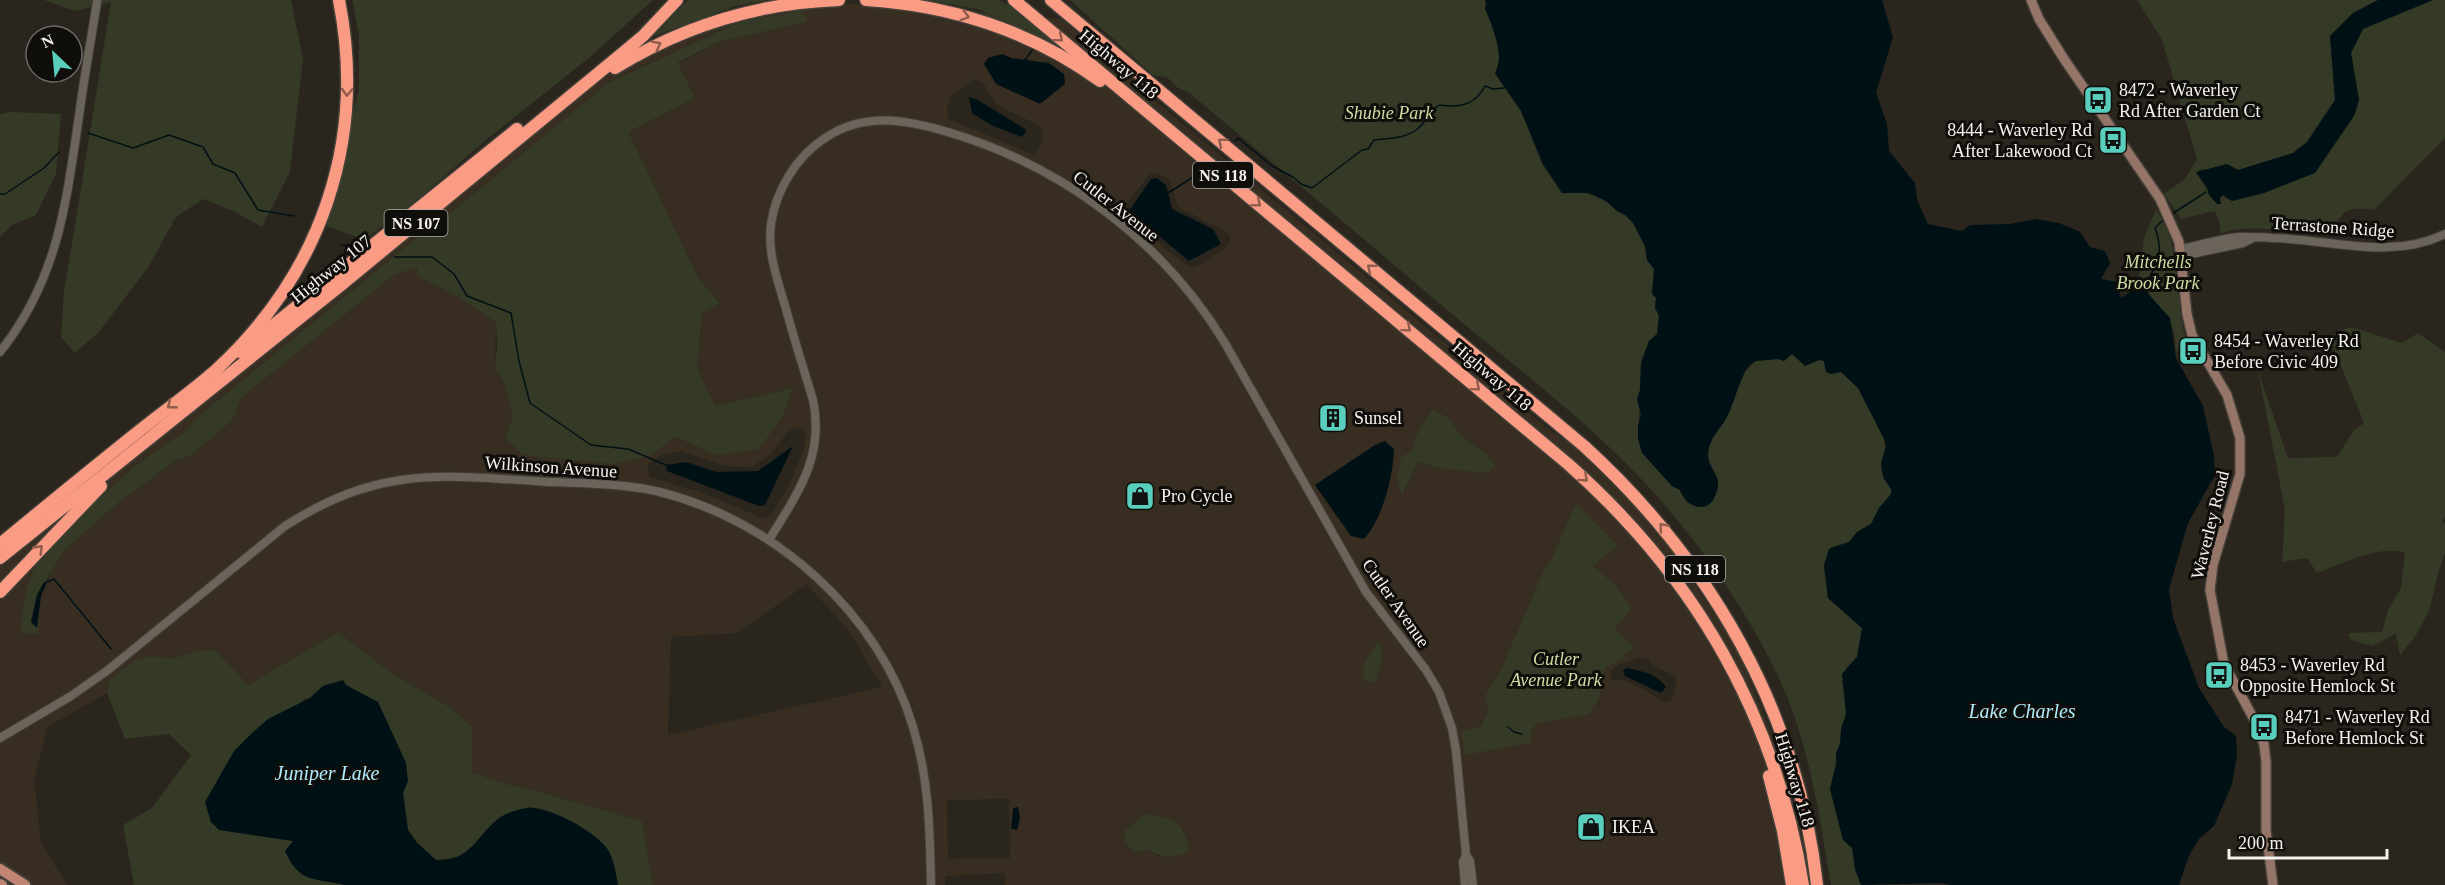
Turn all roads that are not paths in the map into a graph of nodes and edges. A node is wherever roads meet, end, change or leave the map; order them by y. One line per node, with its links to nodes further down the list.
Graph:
1 (339, 0): 15 (highway, Highway 107, one-way to 15)
2 (668, 0): 15 (highway)
3 (677, 0): 10 (highway, Highway 107 / NS 107)
4 (839, 0): 10 (highway, one-way to 4)
5 (866, 0): 11 (highway, one-way to 11)
6 (1014, 0): 11 (highway, Highway 118 / NS 118, one-way to 11)
7 (1052, 0): 31 (highway, Highway 118 / NS 118, one-way to 7)
8 (2031, 0): 13 (main road, Waverley Road)
9 (97, 2): 14 (street)
10 (570, 96): 16 (highway, Highway 107 / NS 107)
11 (1238, 188): 20 (highway, Highway 118 / NS 118, one-way to 20)
12 (2445, 234): 13 (street, Terrastone Ridge)
13 (2181, 252): 32 (main road, Waverley Road)
14 (0, 352)
15 (217, 369): 18 (highway, Highway 107, one-way to 18)
16 (139, 448): 19 (highway, Highway 107 / NS 107); 21 (highway, one-way to 16)
17 (769, 540): 22 (street, Wilkinson Avenue); 23 (street, Cutler Avenue); 26 (street, Wilkinson Avenue)
18 (0, 544)
19 (0, 558)
20 (1675, 578): 29 (highway); 30 (highway, Highway 118 / NS 118)
21 (0, 592)
22 (0, 738)
23 (1466, 855): 27 (street, Cutler Avenue); 28 (street, Cutler Avenue)
24 (0, 869): 25 (main road)
25 (25, 885)
26 (931, 885)
27 (1465, 885)
28 (1473, 885)
29 (1792, 885)
30 (1803, 885)
31 (1819, 885)
32 (2273, 885)

